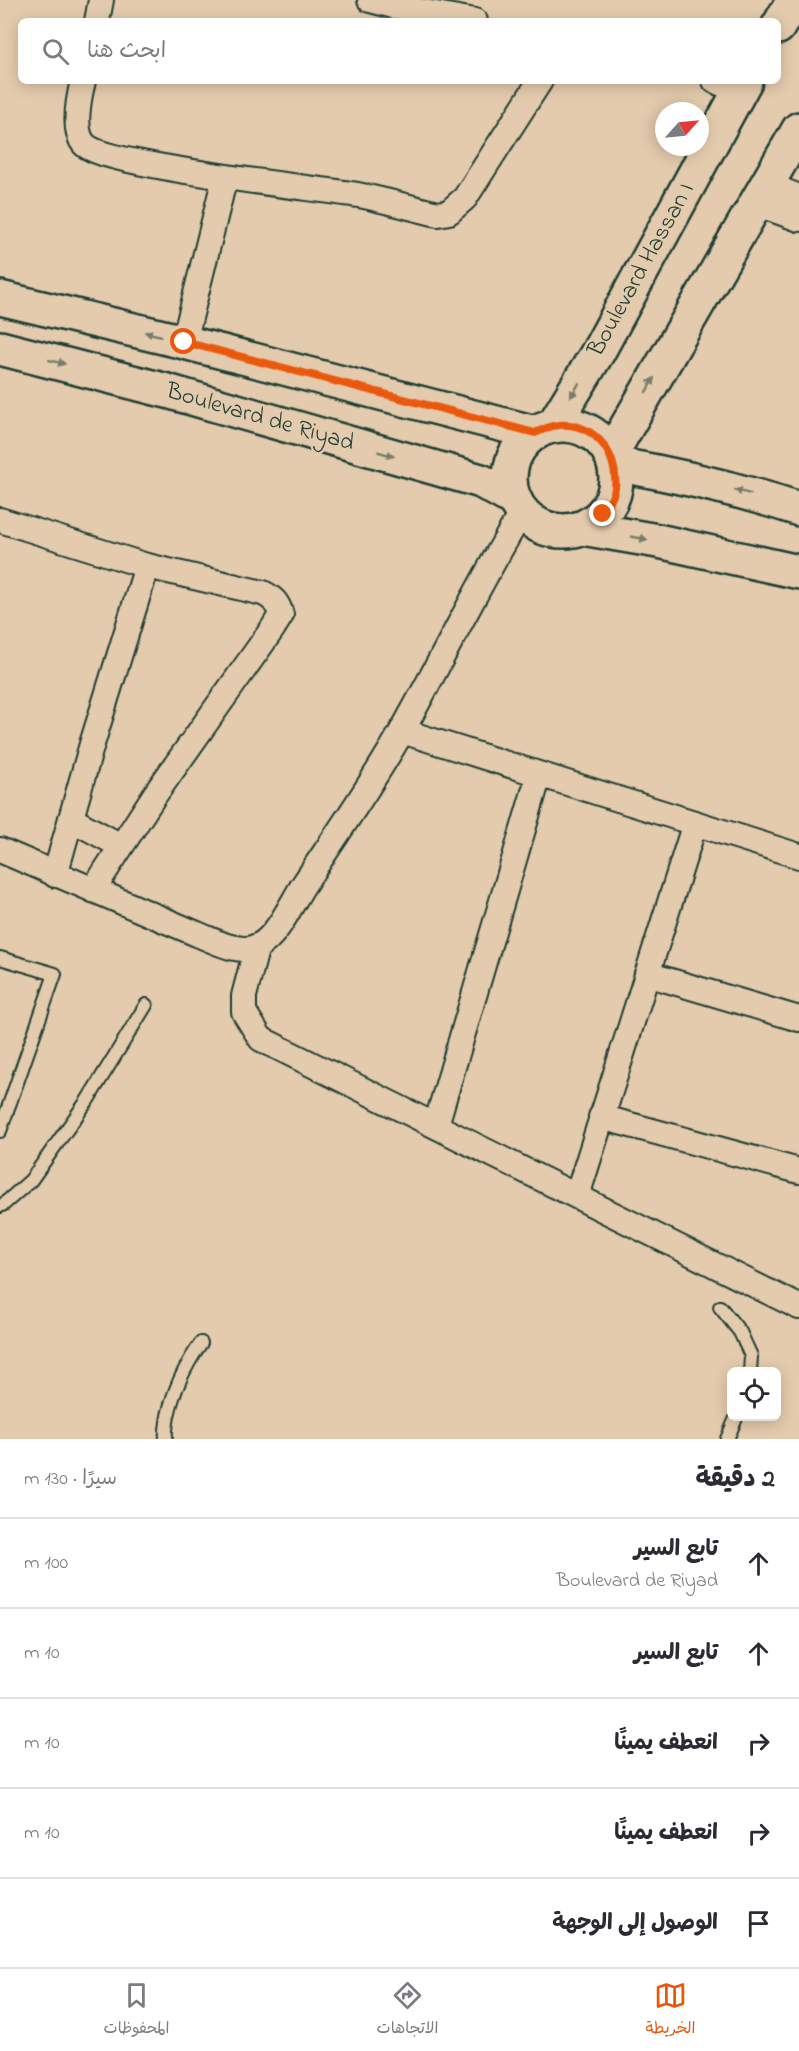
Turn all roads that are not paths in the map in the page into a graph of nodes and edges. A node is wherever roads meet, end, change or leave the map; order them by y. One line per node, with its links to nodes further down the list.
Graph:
1 (101, 0): 5 (street)
2 (370, 0): 4 (street)
3 (794, 0): 7 (main road)
4 (398, 4): 6 (street)
5 (97, 18)
6 (461, 18)
7 (781, 22)
8 (82, 84): 12 (street)
9 (538, 84): 12 (street)
10 (733, 84): 19 (main road, Boulevard Hassan I, one-way to 19)
11 (799, 129): 13 (main road)
12 (225, 177): 17 (street)
13 (761, 193): 14 (street); 15 (street); 20 (main road, one-way to 13)
14 (799, 197)
15 (799, 219)
16 (0, 298): 17 (main road, one-way to 16)
17 (184, 342): 19 (main road)
18 (0, 348): 21 (main road, Boulevard de Riyad, one-way to 21)
19 (544, 430): 20 (main road); 21 (main road)
20 (613, 459): 22 (main road, one-way to 20); 24 (main road)
21 (518, 506): 24 (main road); 27 (street)
22 (799, 509)
23 (0, 522): 25 (street)
24 (582, 528): 26 (main road, one-way to 26)
25 (147, 566): 29 (street); 31 (street)
26 (799, 572)
27 (402, 732): 28 (street); 36 (street)
28 (539, 775): 30 (street); 42 (street)
29 (71, 819): 31 (street); 34 (street)
30 (695, 823): 33 (street); 38 (street)
31 (121, 846): 35 (street)
32 (0, 850): 34 (street)
33 (799, 856)
34 (56, 875): 35 (street)
35 (93, 890): 36 (street)
36 (257, 946): 42 (street)
37 (0, 958): 43 (lane)
38 (647, 974): 40 (street); 41 (street)
39 (146, 1005): 46 (lane)
40 (799, 1019)
41 (602, 1118): 44 (street); 45 (street)
42 (436, 1125): 45 (street)
43 (0, 1131)
44 (799, 1171)
45 (577, 1196): 48 (street)
46 (0, 1206)
47 (720, 1307): 50 (lane)
48 (799, 1307)
49 (201, 1343): 52 (lane)
50 (751, 1367)
51 (735, 1421): 53 (lane)
52 (166, 1439)
53 (727, 1439)

